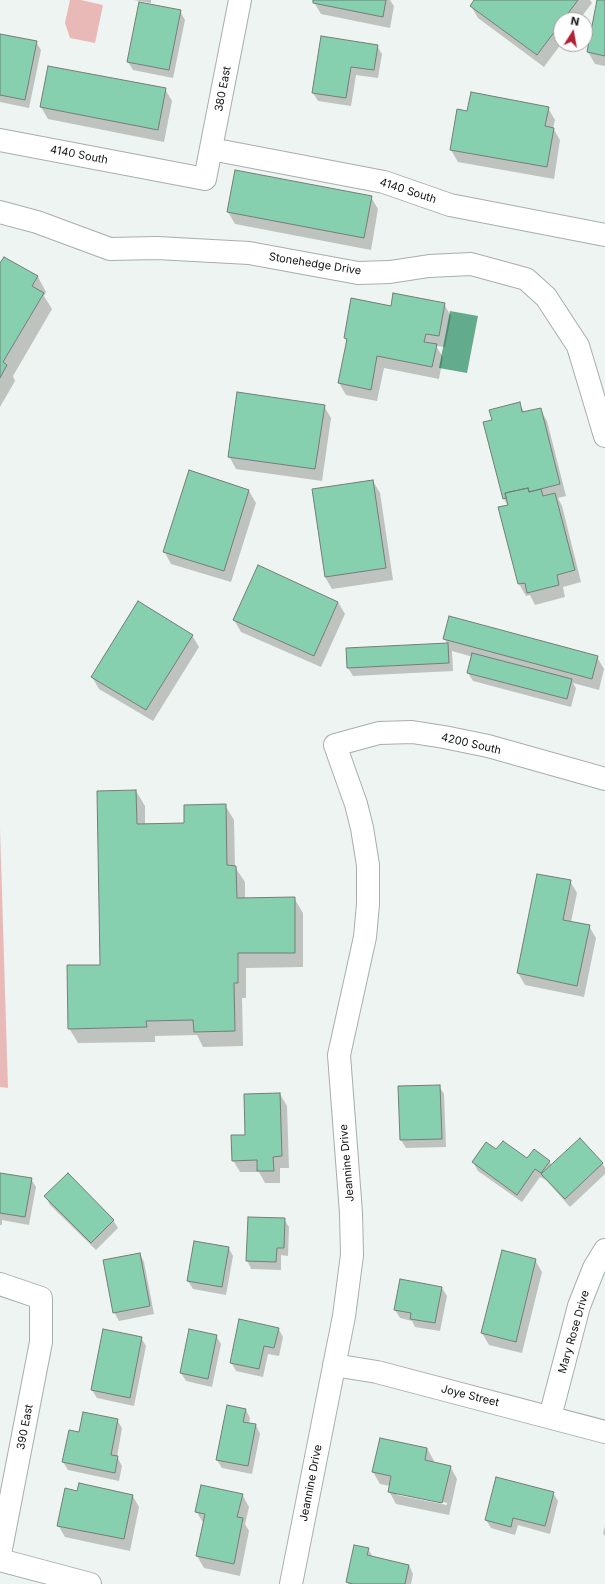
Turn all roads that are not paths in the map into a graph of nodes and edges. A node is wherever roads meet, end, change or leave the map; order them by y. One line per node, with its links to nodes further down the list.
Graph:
1 (240, 0): 3 (street, 380 East)
2 (0, 140): 4 (street, 4140 South)
3 (211, 149): 4 (street, 380 East); 6 (street, 4140 South)
4 (205, 179)
5 (0, 212): 7 (street, Stonehedge Drive)
6 (605, 234)
7 (605, 436)
8 (335, 745): 9 (street, 4200 South); 12 (street, Jeannine Drive)
9 (605, 779)
10 (605, 1250): 13 (street, Mary Rose Drive)
11 (0, 1284): 15 (street, 390 East)
12 (334, 1365): 13 (street, Joye Street); 18 (street, Jeannine Drive)
13 (550, 1417): 14 (street, Joye Street)
14 (605, 1432)
15 (0, 1554)
16 (0, 1560): 17 (street)
17 (90, 1584)
18 (292, 1584)

